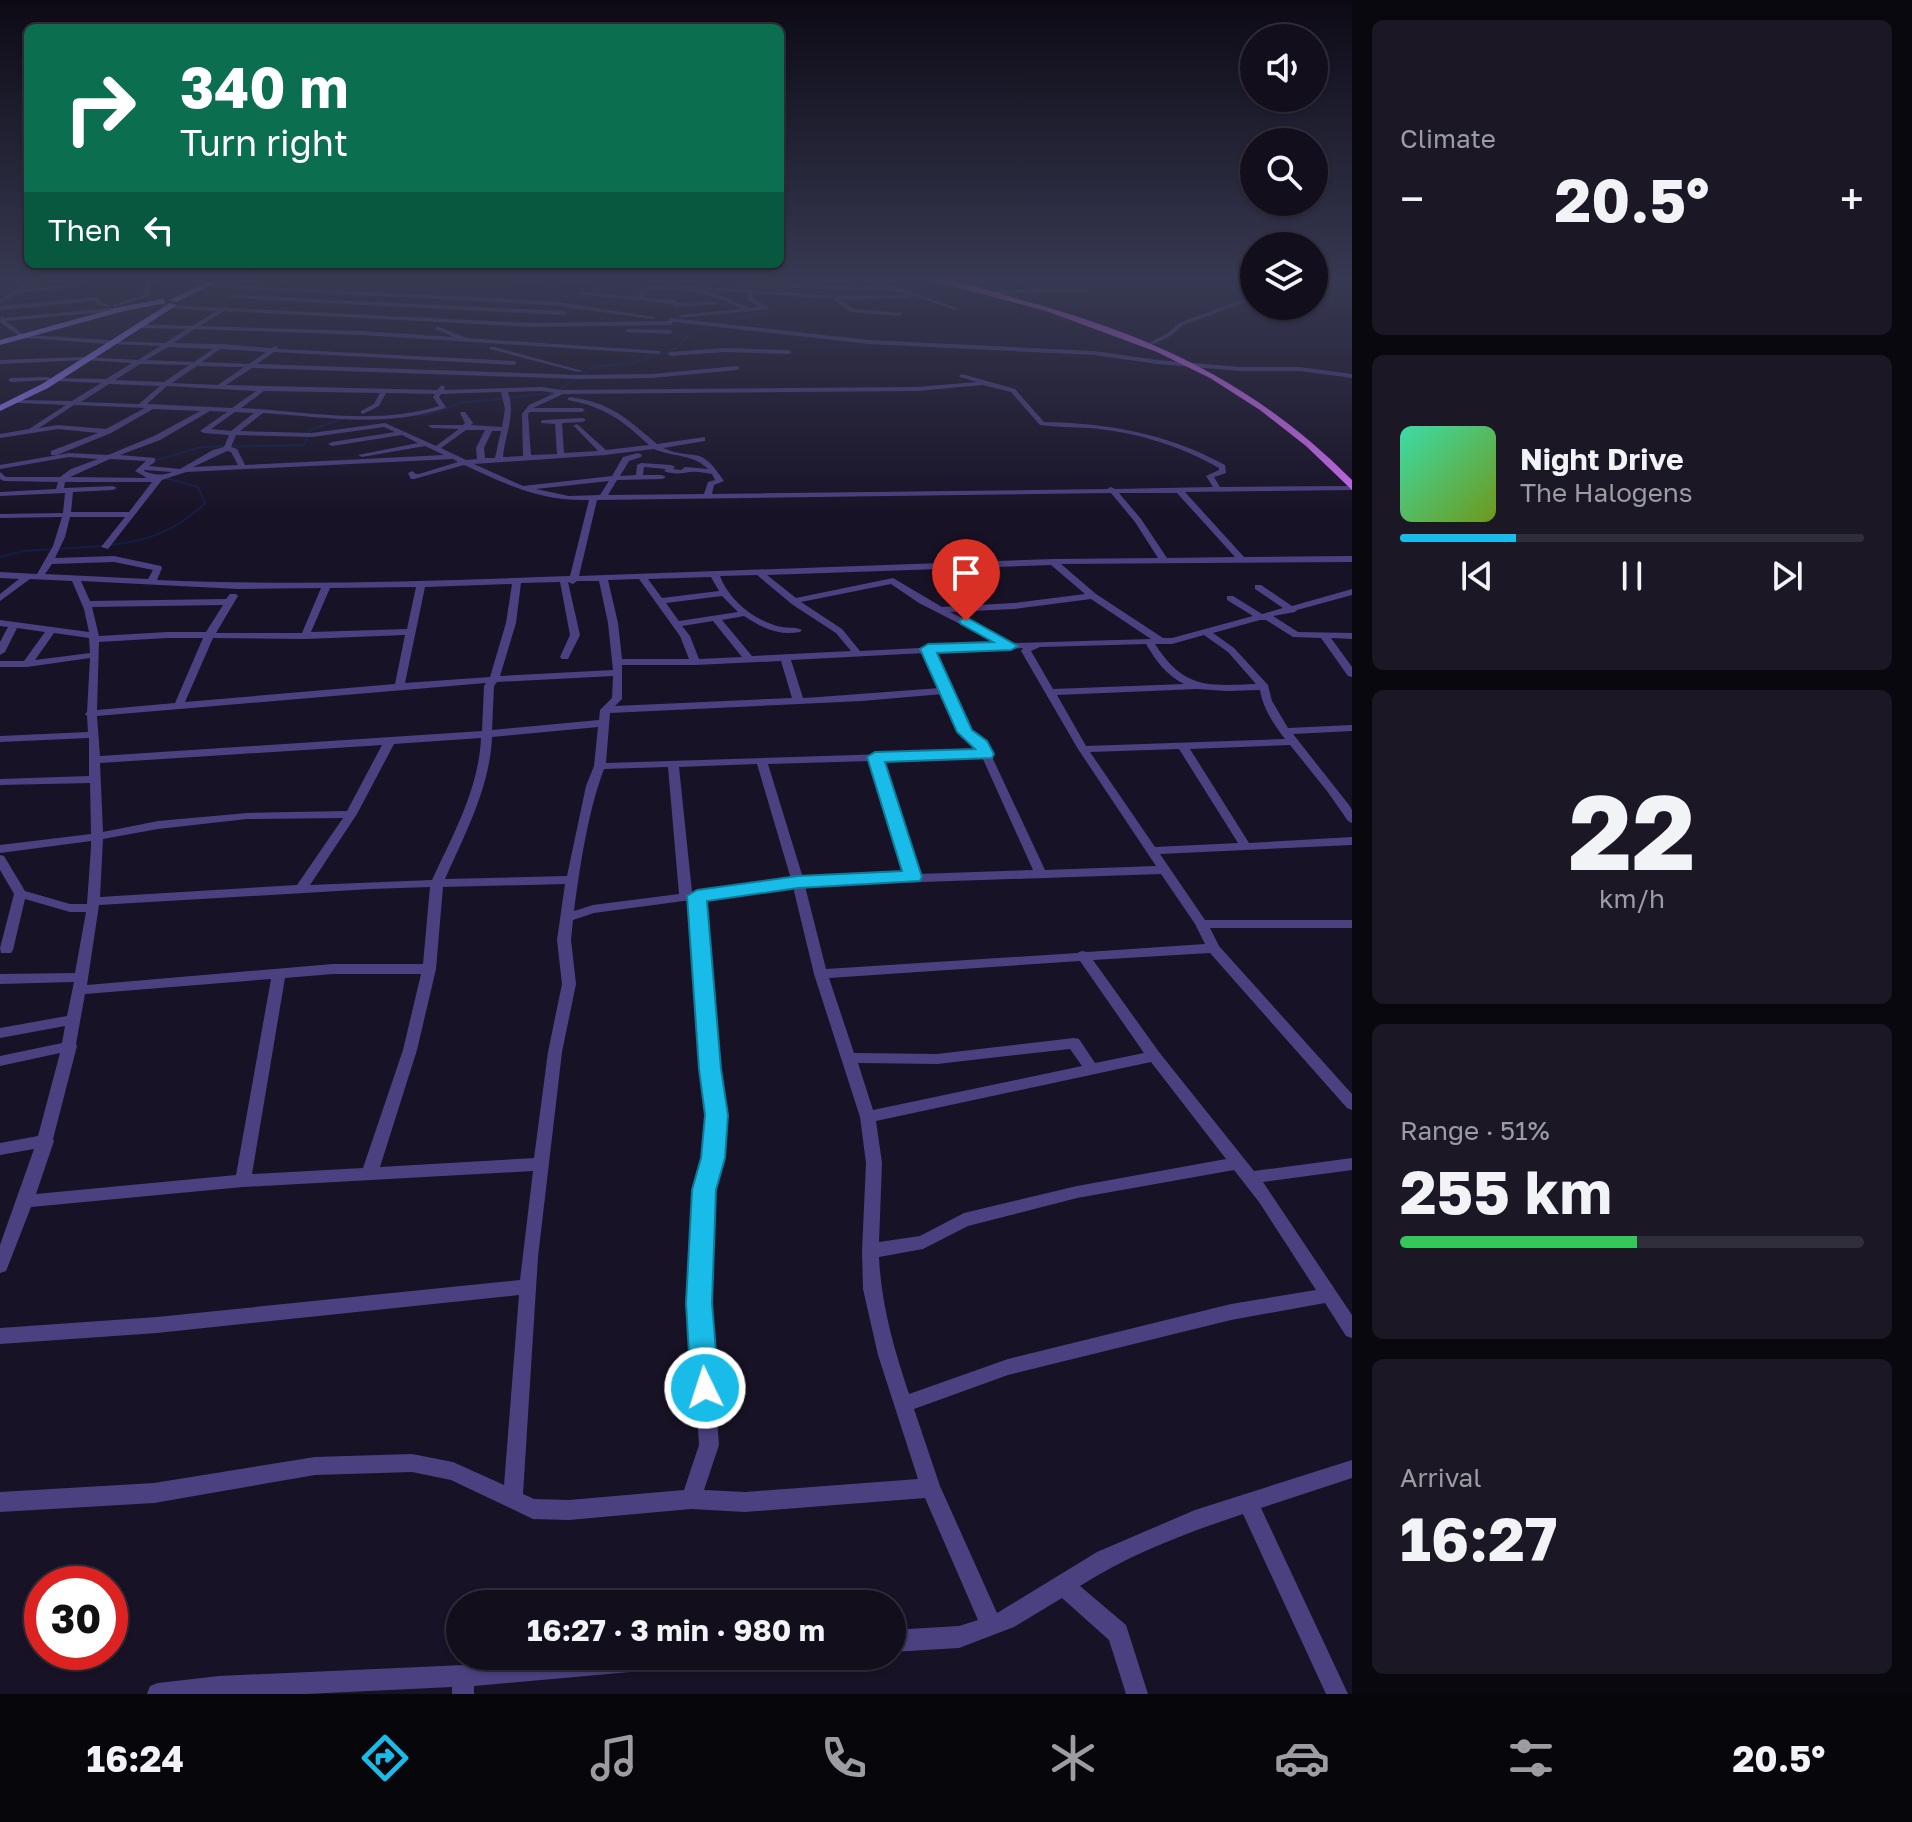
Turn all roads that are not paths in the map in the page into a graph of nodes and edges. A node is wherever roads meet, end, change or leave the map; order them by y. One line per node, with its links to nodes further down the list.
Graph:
1 (83, 359): 16 (street)
2 (84, 359): 17 (street); 35 (main road)
3 (145, 359): 17 (street)
4 (201, 359): 20 (street)
5 (260, 359): 22 (street)
6 (313, 359): 24 (street)
7 (409, 359): 27 (street)
8 (462, 359): 15 (street)
9 (527, 359): 30 (street)
10 (688, 359): 26 (street)
11 (704, 359): 25 (street)
12 (1140, 359): 19 (street)
13 (1179, 359): 19 (main road)
14 (1188, 359): 21 (main road)
15 (470, 360): 18 (street); 28 (street)
16 (0, 362)
17 (138, 363): 20 (street); 38 (street)
18 (514, 363)
19 (1188, 363): 21 (street); 109 (main road)
20 (194, 364): 22 (street); 39 (street)
21 (1201, 365): 33 (street); 103 (main road)
22 (247, 368): 24 (street); 41 (street)
23 (737, 368): 25 (street)
24 (293, 369): 27 (street)
25 (710, 370): 26 (street); 36 (street)
26 (683, 373): 31 (street); 45 (street)
27 (416, 374): 28 (street)
28 (450, 375): 29 (street); 47 (street)
29 (484, 375): 30 (street); 48 (street)
30 (578, 375): 34 (street)
31 (652, 376): 34 (street); 44 (street)
32 (962, 376): 40 (street)
33 (1352, 376)
34 (590, 377): 49 (street)
35 (52, 379): 37 (street); 38 (street); 52 (main road); 54 (main road)
36 (720, 379)
37 (11, 380)
38 (109, 382): 39 (street); 53 (street)
39 (166, 384): 41 (street); 55 (street)
40 (985, 384): 45 (street); 108 (street)
41 (219, 387): 42 (street)
42 (263, 389): 43 (street); 58 (street)
43 (283, 390): 46 (street); 61 (street)
44 (652, 390): 45 (street); 49 (street)
45 (699, 390)
46 (384, 391): 47 (street); 62 (street)
47 (440, 392): 48 (street); 64 (street)
48 (484, 392): 51 (street)
49 (625, 392): 50 (street)
50 (556, 393): 51 (street); 59 (street); 82 (street)
51 (506, 395): 72 (street)
52 (19, 401): 53 (street); 54 (main road)
53 (76, 403): 55 (street); 71 (street)
54 (2, 405)
55 (141, 406): 56 (street)
56 (152, 406): 57 (street); 73 (street)
57 (208, 409): 58 (street); 88 (street)
58 (237, 410): 61 (street); 75 (street)
59 (529, 410): 60 (street); 90 (street)
60 (582, 410)
61 (261, 411): 64 (street); 75 (street)
62 (363, 412)
63 (463, 413): 69 (street)
64 (335, 418): 78 (street)
65 (558, 421): 66 (street); 67 (street); 74 (street)
66 (543, 422)
67 (580, 425): 74 (street); 83 (street)
68 (432, 426): 69 (street)
69 (465, 426): 70 (street); 81 (street)
70 (490, 428): 72 (street); 92 (street)
71 (32, 429): 73 (street); 77 (street)
72 (505, 429): 91 (street)
73 (108, 431): 87 (street)
74 (559, 431): 85 (street)
75 (233, 433): 78 (street); 80 (street)
76 (403, 433): 78 (street); 81 (street); 89 (street)
77 (0, 436)
78 (307, 436)
79 (702, 439): 82 (street)
80 (228, 446): 94 (street); 98 (street)
81 (433, 446): 86 (street); 89 (street)
82 (649, 446): 83 (street); 84 (street); 105 (street)
83 (605, 453): 85 (street)
84 (681, 454): 96 (street); 100 (street)
85 (561, 456): 90 (street)
86 (453, 457): 89 (street); 93 (street)
87 (44, 458): 88 (street); 95 (street)
88 (107, 458): 97 (street); 106 (street)
89 (352, 459): 94 (street)
90 (527, 459): 91 (street)
91 (499, 460): 92 (street)
92 (481, 461): 93 (street)
93 (463, 462): 101 (street); 110 (street)
94 (242, 466): 98 (street)
95 (0, 467)
96 (671, 467): 99 (street); 105 (street)
97 (144, 468): 98 (street); 107 (street)
98 (184, 470): 107 (street)
99 (683, 472): 100 (street); 116 (street)
100 (716, 472): 115 (street)
101 (412, 473)
102 (0, 474): 106 (street)
103 (1352, 474)
104 (662, 477): 105 (street)
105 (615, 478): 110 (street); 117 (street)
106 (62, 479): 107 (street); 113 (street)
107 (159, 481): 113 (street); 118 (street)
108 (1217, 488): 109 (street); 112 (street)
109 (1352, 488)
110 (523, 489): 117 (street)
111 (1111, 489): 112 (street); 115 (street); 123 (street)
112 (1178, 489): 124 (street)
113 (65, 491): 114 (street); 120 (street)
114 (0, 494)
115 (707, 497): 116 (street)
116 (676, 498): 117 (street)
117 (598, 499): 136 (street)
118 (130, 514): 120 (street); 121 (street)
119 (0, 516): 120 (street)
120 (68, 516): 125 (street)
121 (105, 545)
122 (1352, 559): 124 (street)
123 (1164, 560): 124 (street); 126 (street)
124 (1242, 560)
125 (51, 561): 132 (street); 137 (street)
126 (1053, 562): 127 (street); 146 (street)
127 (761, 574): 129 (street); 150 (street)
128 (0, 575): 131 (street)
129 (715, 575): 130 (street); 145 (street)
130 (670, 576): 133 (street); 139 (street)
131 (27, 577): 132 (street); 147 (street)
132 (39, 577): 134 (street)
133 (642, 577): 135 (street); 149 (street)
134 (75, 578): 137 (street); 152 (street)
135 (603, 579): 136 (street); 184 (street)
136 (569, 581): 138 (street); 179 (street)
137 (151, 582): 142 (street)
138 (517, 582): 140 (street); 186 (street)
139 (695, 583)
140 (421, 584): 141 (street); 163 (street)
141 (327, 585): 142 (street); 166 (street)
142 (239, 586): 151 (street)
143 (1258, 587): 154 (street)
144 (1352, 592): 154 (street)
145 (724, 593): 149 (street); 155 (street)
146 (1093, 596): 153 (street); 171 (street)
147 (0, 598)
148 (1230, 598): 156 (street)
149 (660, 601): 159 (street)
150 (795, 601): 153 (street); 176 (street)
151 (230, 602): 152 (street); 165 (street)
152 (86, 604): 168 (street)
153 (943, 610): 173 (street)
154 (1292, 610): 156 (street)
155 (748, 613): 157 (street); 161 (street)
156 (1265, 618): 164 (street); 169 (street)
157 (716, 619): 159 (street); 180 (street)
158 (0, 623): 160 (street)
159 (677, 624): 181 (street)
160 (13, 626): 162 (street); 175 (street)
161 (797, 630)
162 (51, 631): 168 (street); 183 (street)
163 (410, 632): 166 (street); 187 (street)
164 (1207, 633): 171 (street); 189 (street)
165 (210, 634): 166 (street); 168 (street); 193 (street)
166 (305, 636)
167 (1352, 636): 169 (street)
168 (94, 637): 177 (street)
169 (1326, 638): 185 (street)
170 (1149, 642): 171 (street); 172 (street); 188 (street)
171 (1162, 642)
172 (1033, 645): 173 (street); 191 (street)
173 (1011, 646): 174 (street)
174 (928, 649): 176 (street); 190 (street)
175 (0, 652)
176 (856, 652): 178 (street)
177 (93, 655): 183 (street); 194 (street)
178 (785, 656): 180 (street); 192 (street)
179 (565, 657)
180 (748, 658): 181 (street)
181 (695, 662): 184 (street)
182 (0, 664): 183 (street)
183 (27, 664)
184 (618, 667): 186 (street); 195 (street)
185 (1352, 674)
186 (494, 679): 187 (street); 198 (street)
187 (399, 687): 193 (street)
188 (1192, 687): 189 (street); 191 (street)
189 (1264, 687): 197 (street)
190 (948, 690): 192 (street); 206 (street)
191 (1049, 692): 204 (street)
192 (798, 700): 195 (street)
193 (180, 703): 194 (street)
194 (90, 714): 199 (street)
195 (604, 716): 198 (street); 211 (street)
196 (1352, 728): 197 (street)
197 (1286, 731): 202 (street)
198 (487, 734): 201 (street); 227 (street)
199 (94, 735): 200 (street); 208 (street)
200 (5, 739): 205 (street)
201 (390, 741): 208 (street); 214 (street)
202 (1294, 742): 203 (street); 215 (street)
203 (1183, 746): 204 (street); 218 (street)
204 (1083, 749): 220 (street)
205 (0, 750)
206 (986, 754): 207 (street); 223 (street)
207 (875, 757): 209 (street); 224 (street)
208 (94, 760): 212 (street)
209 (761, 760): 210 (street); 226 (street)
210 (673, 764): 211 (street); 230 (street)
211 (600, 766): 225 (street)
212 (95, 779): 213 (street); 216 (street)
213 (0, 782)
214 (351, 814): 216 (street); 228 (street)
215 (1352, 819)
216 (96, 837): 219 (street); 231 (street)
217 (1352, 841): 218 (street)
218 (1246, 847): 220 (street)
219 (0, 849)
220 (1151, 851): 222 (street)
221 (0, 859): 229 (street)
222 (1164, 870): 223 (street); 233 (street)
223 (1040, 872): 224 (street)
224 (913, 877): 226 (street)
225 (572, 880): 227 (street); 232 (street)
226 (798, 882): 230 (street); 240 (street)
227 (437, 883): 228 (street); 238 (street)
228 (301, 889): 231 (street)
229 (20, 894): 231 (street); 236 (street)
230 (691, 897): 232 (street); 271 (street)
231 (94, 904): 242 (street)
232 (568, 917): 255 (street)
233 (1201, 924): 234 (street); 235 (street)
234 (1352, 924)
235 (1213, 948): 237 (street); 250 (street)
236 (6, 950)
237 (1082, 955): 240 (street); 246 (street)
238 (429, 969): 239 (street); 257 (street)
239 (279, 973): 242 (street); 259 (street)
240 (821, 974): 247 (street)
241 (0, 979): 242 (street)
242 (81, 983): 243 (street)
243 (73, 1020): 244 (street); 245 (street)
244 (0, 1033)
245 (70, 1046): 248 (street); 252 (street)
246 (1154, 1056): 249 (street); 254 (street)
247 (851, 1058): 249 (street); 251 (street)
248 (0, 1061)
249 (1091, 1069): 251 (street)
250 (1351, 1101)
251 (868, 1117): 261 (street)
252 (46, 1141): 253 (street); 260 (street)
253 (0, 1149)
254 (1237, 1163): 258 (street); 261 (street)
255 (541, 1164): 257 (street); 263 (street)
256 (1352, 1164): 258 (street)
257 (369, 1175): 259 (street)
258 (1249, 1178): 264 (street)
259 (243, 1181): 260 (street)
260 (27, 1201): 262 (street)
261 (870, 1251): 267 (street)
262 (0, 1266)
263 (528, 1287): 266 (street); 270 (street)
264 (1330, 1295): 265 (street); 267 (street)
265 (1352, 1330)
266 (0, 1336)
267 (903, 1405): 269 (street)
268 (1352, 1469): 273 (street)
269 (931, 1488): 271 (street); 275 (street)
270 (513, 1499): 271 (street); 272 (street)
271 (691, 1499)
272 (0, 1502)
273 (1248, 1503): 274 (street); 281 (street)
274 (1064, 1586): 275 (street); 280 (street)
275 (992, 1626): 276 (street)
276 (906, 1640)
277 (579, 1670): 278 (street)
278 (464, 1685): 279 (street)
279 (158, 1694)
280 (1137, 1694)
281 (1337, 1694)

